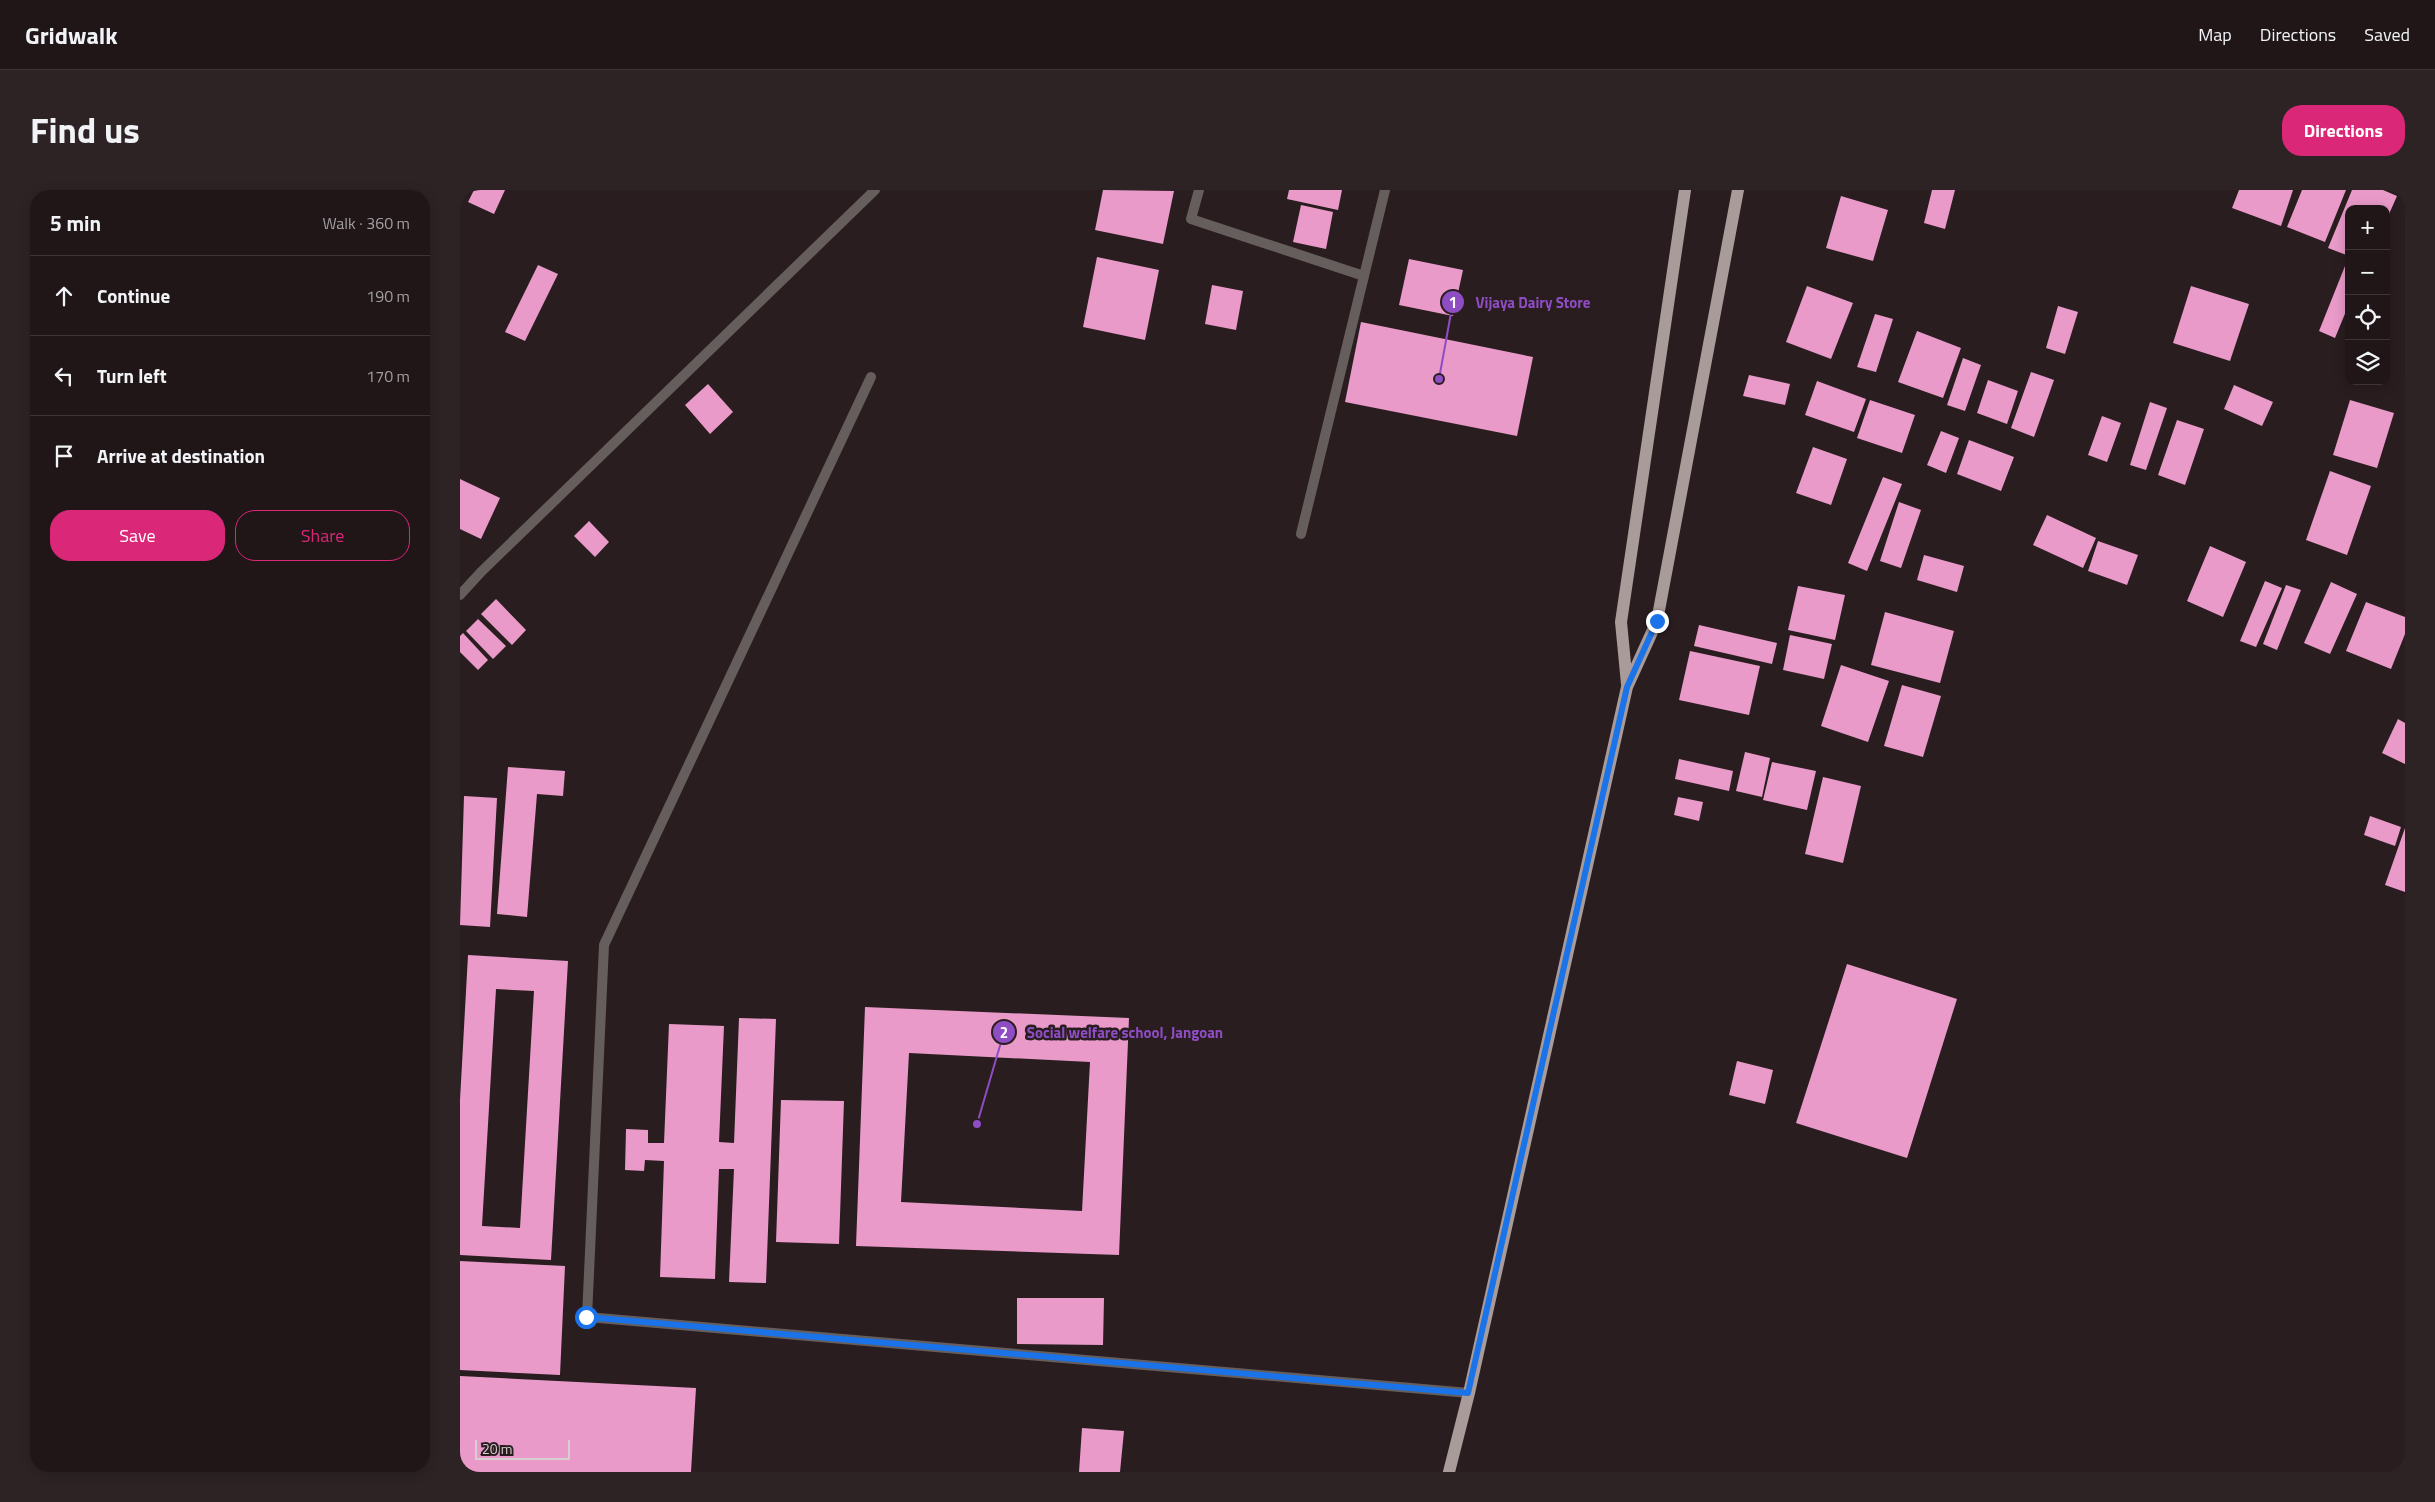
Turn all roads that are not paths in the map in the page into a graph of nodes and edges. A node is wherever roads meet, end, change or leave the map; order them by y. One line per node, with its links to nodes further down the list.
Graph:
1 (875, 190): 9 (street)
2 (1199, 190): 6 (street)
3 (1385, 190): 6 (street)
4 (1685, 190): 10 (main road)
5 (1738, 190): 10 (main road)
6 (1364, 276): 8 (street)
7 (871, 377): 11 (street)
8 (1300, 534)
9 (460, 595)
10 (1627, 687): 11 (main road)
11 (1468, 1393): 12 (main road)
12 (1448, 1472)

